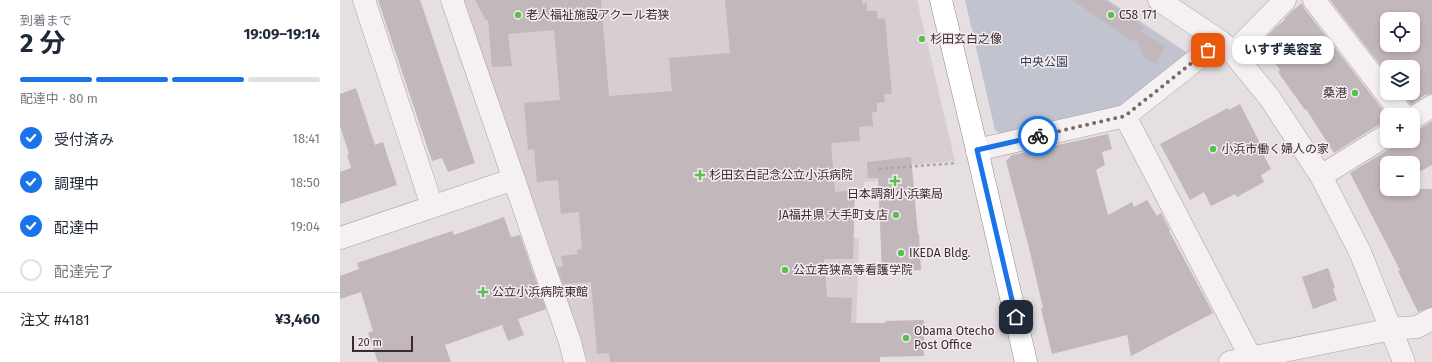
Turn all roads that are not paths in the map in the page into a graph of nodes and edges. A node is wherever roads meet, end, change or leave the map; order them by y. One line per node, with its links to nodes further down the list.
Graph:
1 (364, 0): 16 (street)
2 (452, 0): 15 (street)
3 (941, 0): 13 (highway)
4 (1159, 0): 7 (street)
5 (1285, 0): 7 (street)
6 (1314, 0): 9 (street)
7 (1227, 47): 11 (street); 14 (street)
8 (1432, 106): 10 (street)
9 (1398, 108)
10 (1420, 114)
11 (1125, 116): 13 (street); 20 (street)
12 (1380, 139): 14 (street)
13 (977, 150): 22 (highway)
14 (1321, 176): 19 (street)
15 (514, 179): 16 (street); 21 (street)
16 (432, 206): 17 (street)
17 (340, 238)
18 (1432, 319): 19 (street)
19 (1392, 329): 20 (street); 23 (street)
20 (1240, 360)
21 (575, 362)
22 (1026, 362)
23 (1404, 362)

